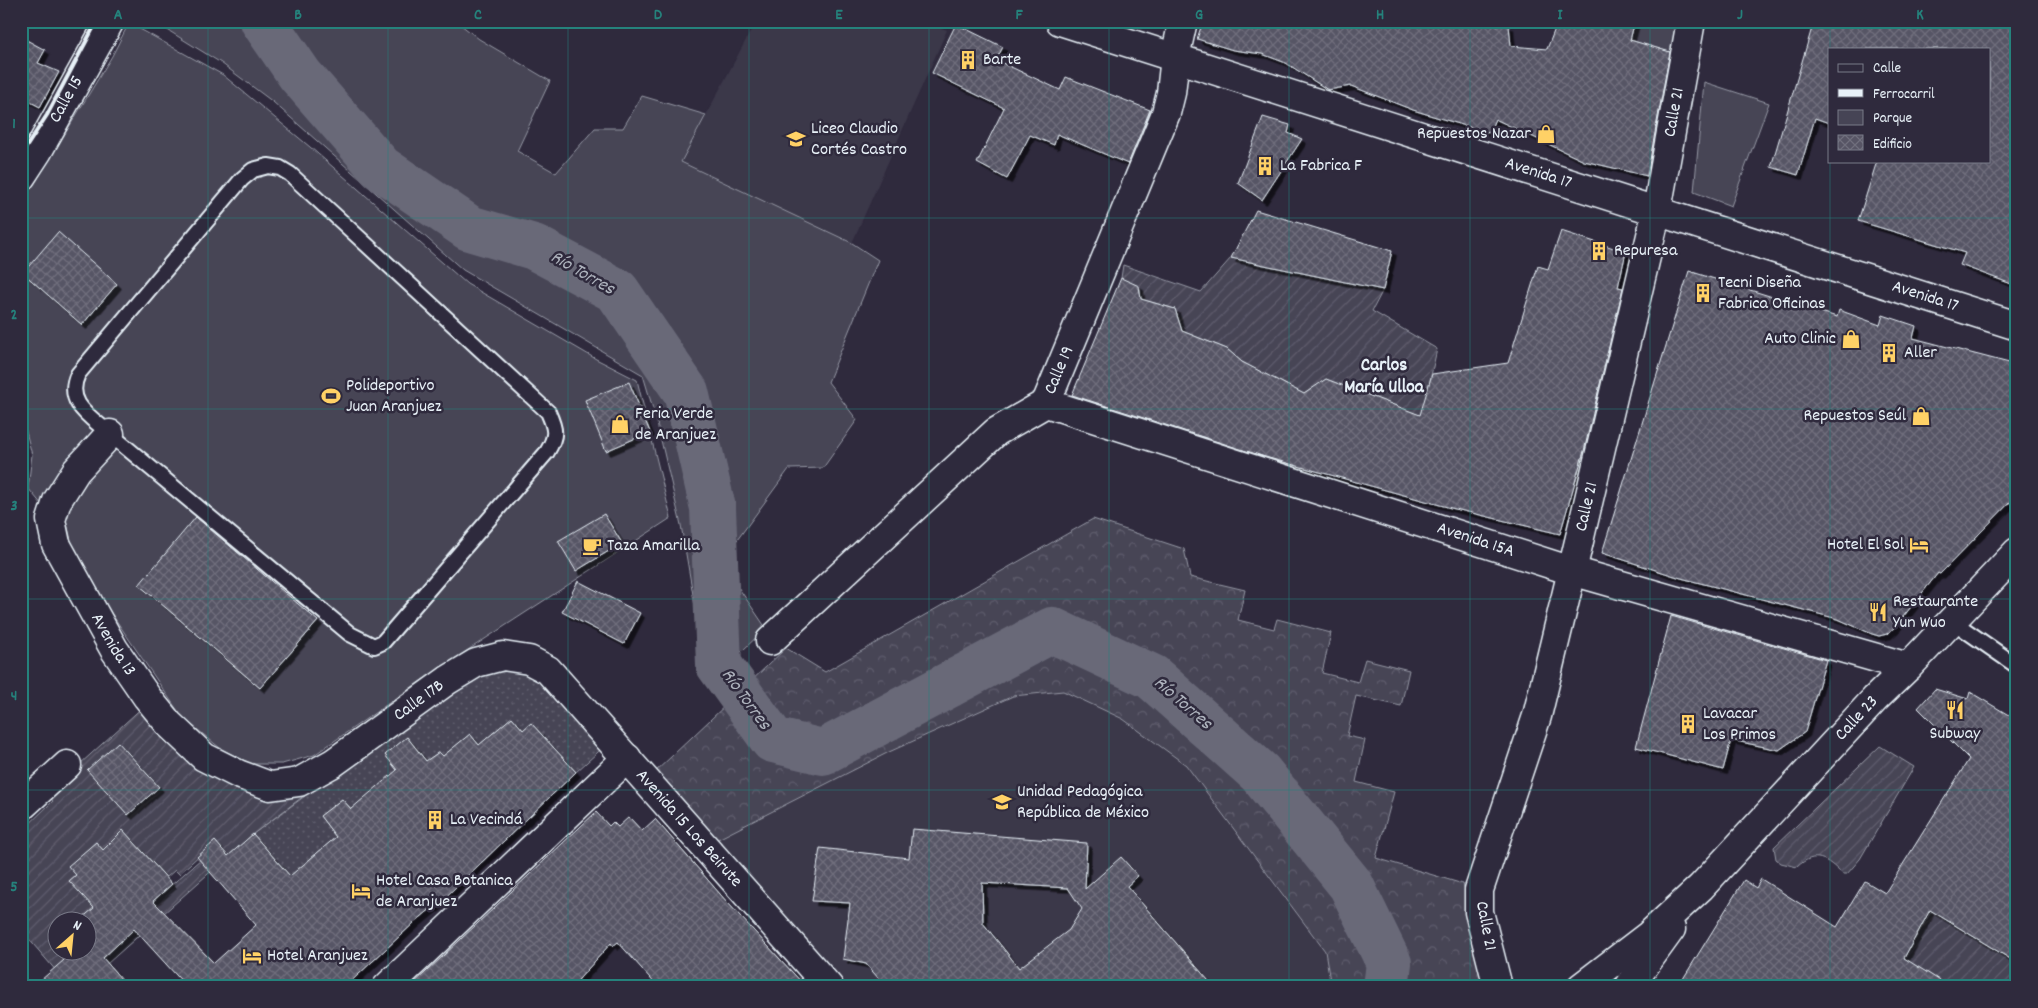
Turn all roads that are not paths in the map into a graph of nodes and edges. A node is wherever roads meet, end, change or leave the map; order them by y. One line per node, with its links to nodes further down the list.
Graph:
1 (110, 21): 6 (street, Calle 15)
2 (1060, 21): 5 (street, Avenida 17)
3 (1183, 21): 5 (street, Calle 19)
4 (1691, 21): 7 (street, Calle 21)
5 (1175, 57): 7 (street, Avenida 17); 9 (street, Calle 19)
6 (21, 177)
7 (1656, 210): 8 (street, Avenida 17); 12 (street, Calle 21)
8 (2017, 326)
9 (1046, 403): 12 (street, Avenida 15A); 14 (street, Calle 19)
10 (110, 434): 10 (lane); 20 (street, Avenida 13)
11 (2017, 552): 13 (street, Calle 23)
12 (1572, 572): 16 (street, Avenida 15A); 25 (street, Calle 21)
13 (1952, 621): 15 (lane); 16 (street, Calle 23)
14 (770, 641)
15 (2017, 666)
16 (1908, 668): 22 (street, Calle 23)
17 (548, 670): 18 (street, Avenida 15 Los Beirute); 20 (street, Calle 17B)
18 (627, 758): 23 (street); 24 (street, Avenida 15 Los Beirute)
19 (67, 765): 21 (street)
20 (299, 782)
21 (21, 807)
22 (1700, 887): 26 (street, Calle 23); 27 (street, Calle 23)
23 (387, 987)
24 (829, 987)
25 (1498, 987)
26 (1581, 987)
27 (1629, 987)

